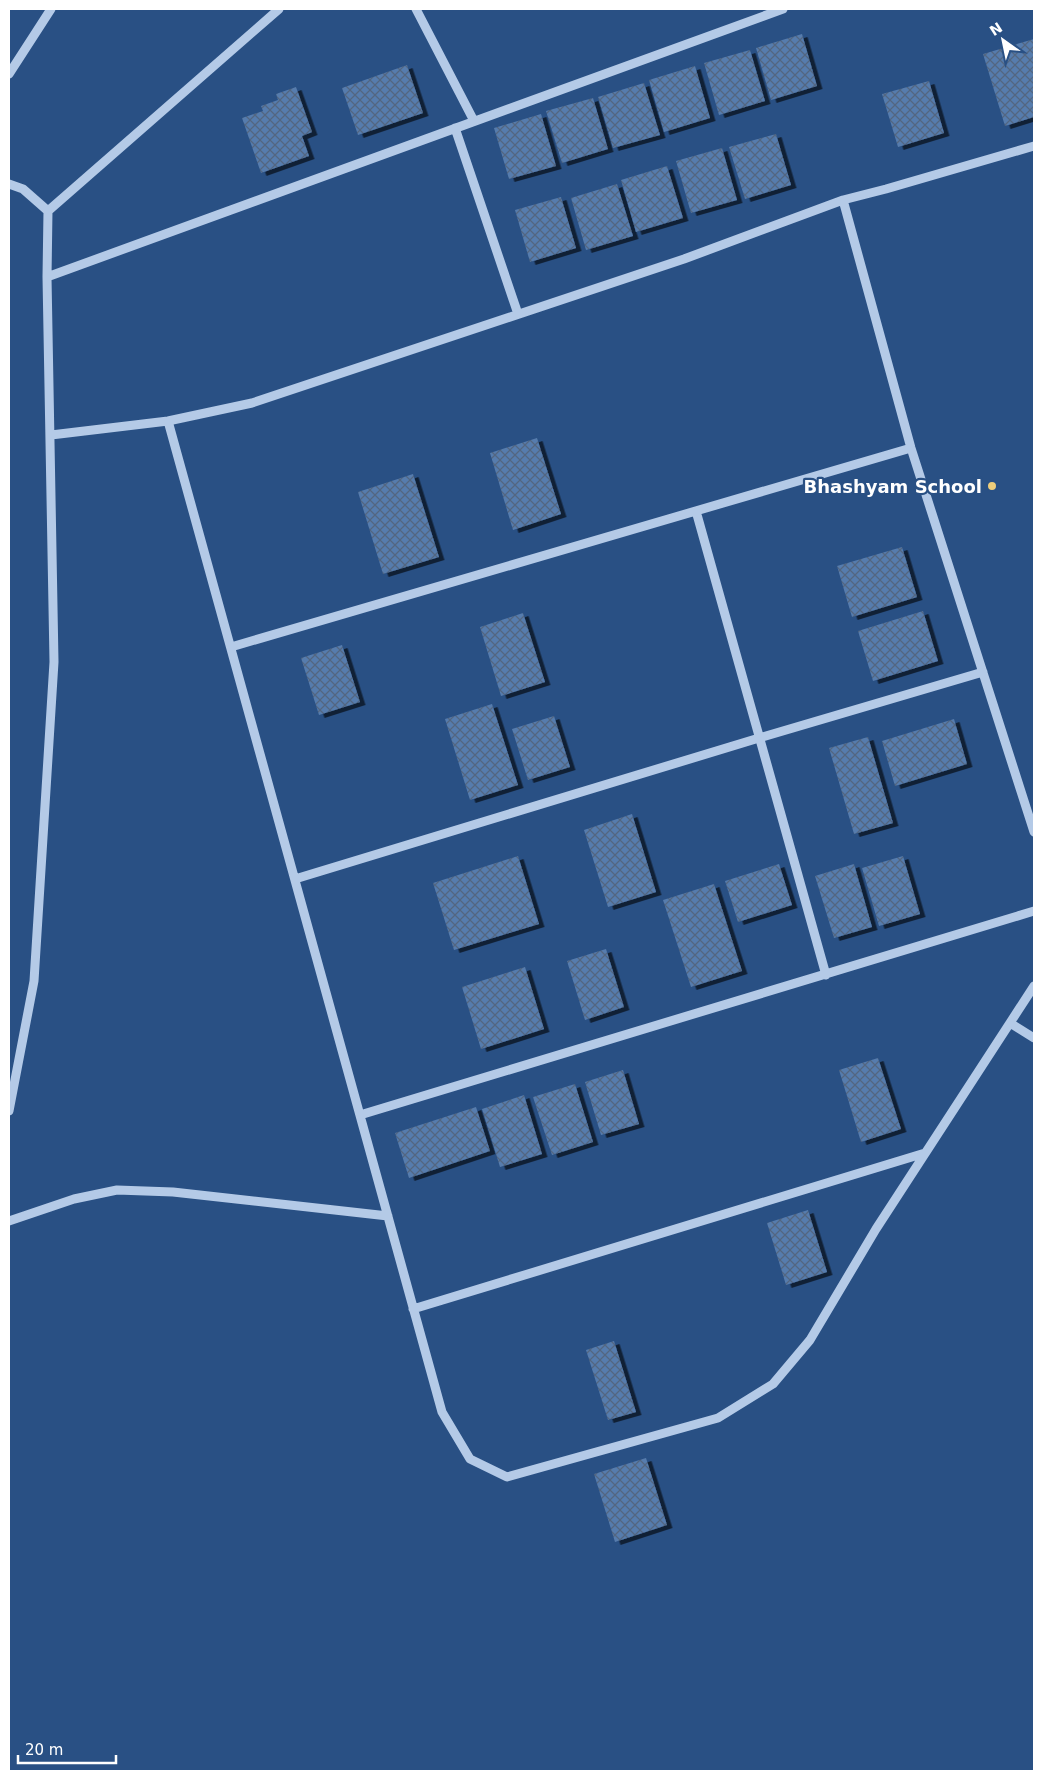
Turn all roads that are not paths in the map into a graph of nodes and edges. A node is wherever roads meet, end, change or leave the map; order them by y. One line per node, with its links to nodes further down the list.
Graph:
1 (51, 9): 5 (street)
2 (279, 9): 11 (street)
3 (416, 9): 6 (street)
4 (783, 9): 6 (street)
5 (9, 74)
6 (474, 120): 7 (street)
7 (454, 128): 12 (street); 13 (street)
8 (1034, 146): 10 (street)
9 (9, 184): 11 (street)
10 (843, 200): 13 (street); 16 (street)
11 (48, 211): 12 (street)
12 (47, 277): 15 (street)
13 (518, 314): 14 (street)
14 (168, 421): 15 (street); 18 (street)
15 (51, 435): 28 (street)
16 (911, 448): 17 (street); 19 (street)
17 (696, 511): 18 (street); 20 (street)
18 (231, 648): 22 (street)
19 (983, 672): 20 (street); 21 (street)
20 (759, 738): 22 (street); 24 (street)
21 (1034, 832)
22 (295, 879): 29 (street)
23 (1034, 912): 24 (street)
24 (826, 975): 29 (street)
25 (1034, 986): 26 (street)
26 (1010, 1023): 27 (street); 30 (street)
27 (1034, 1038)
28 (9, 1112)
29 (360, 1115): 31 (street)
30 (926, 1153): 33 (street); 33 (street)
31 (388, 1216): 32 (street); 33 (street)
32 (9, 1221)
33 (413, 1309)

